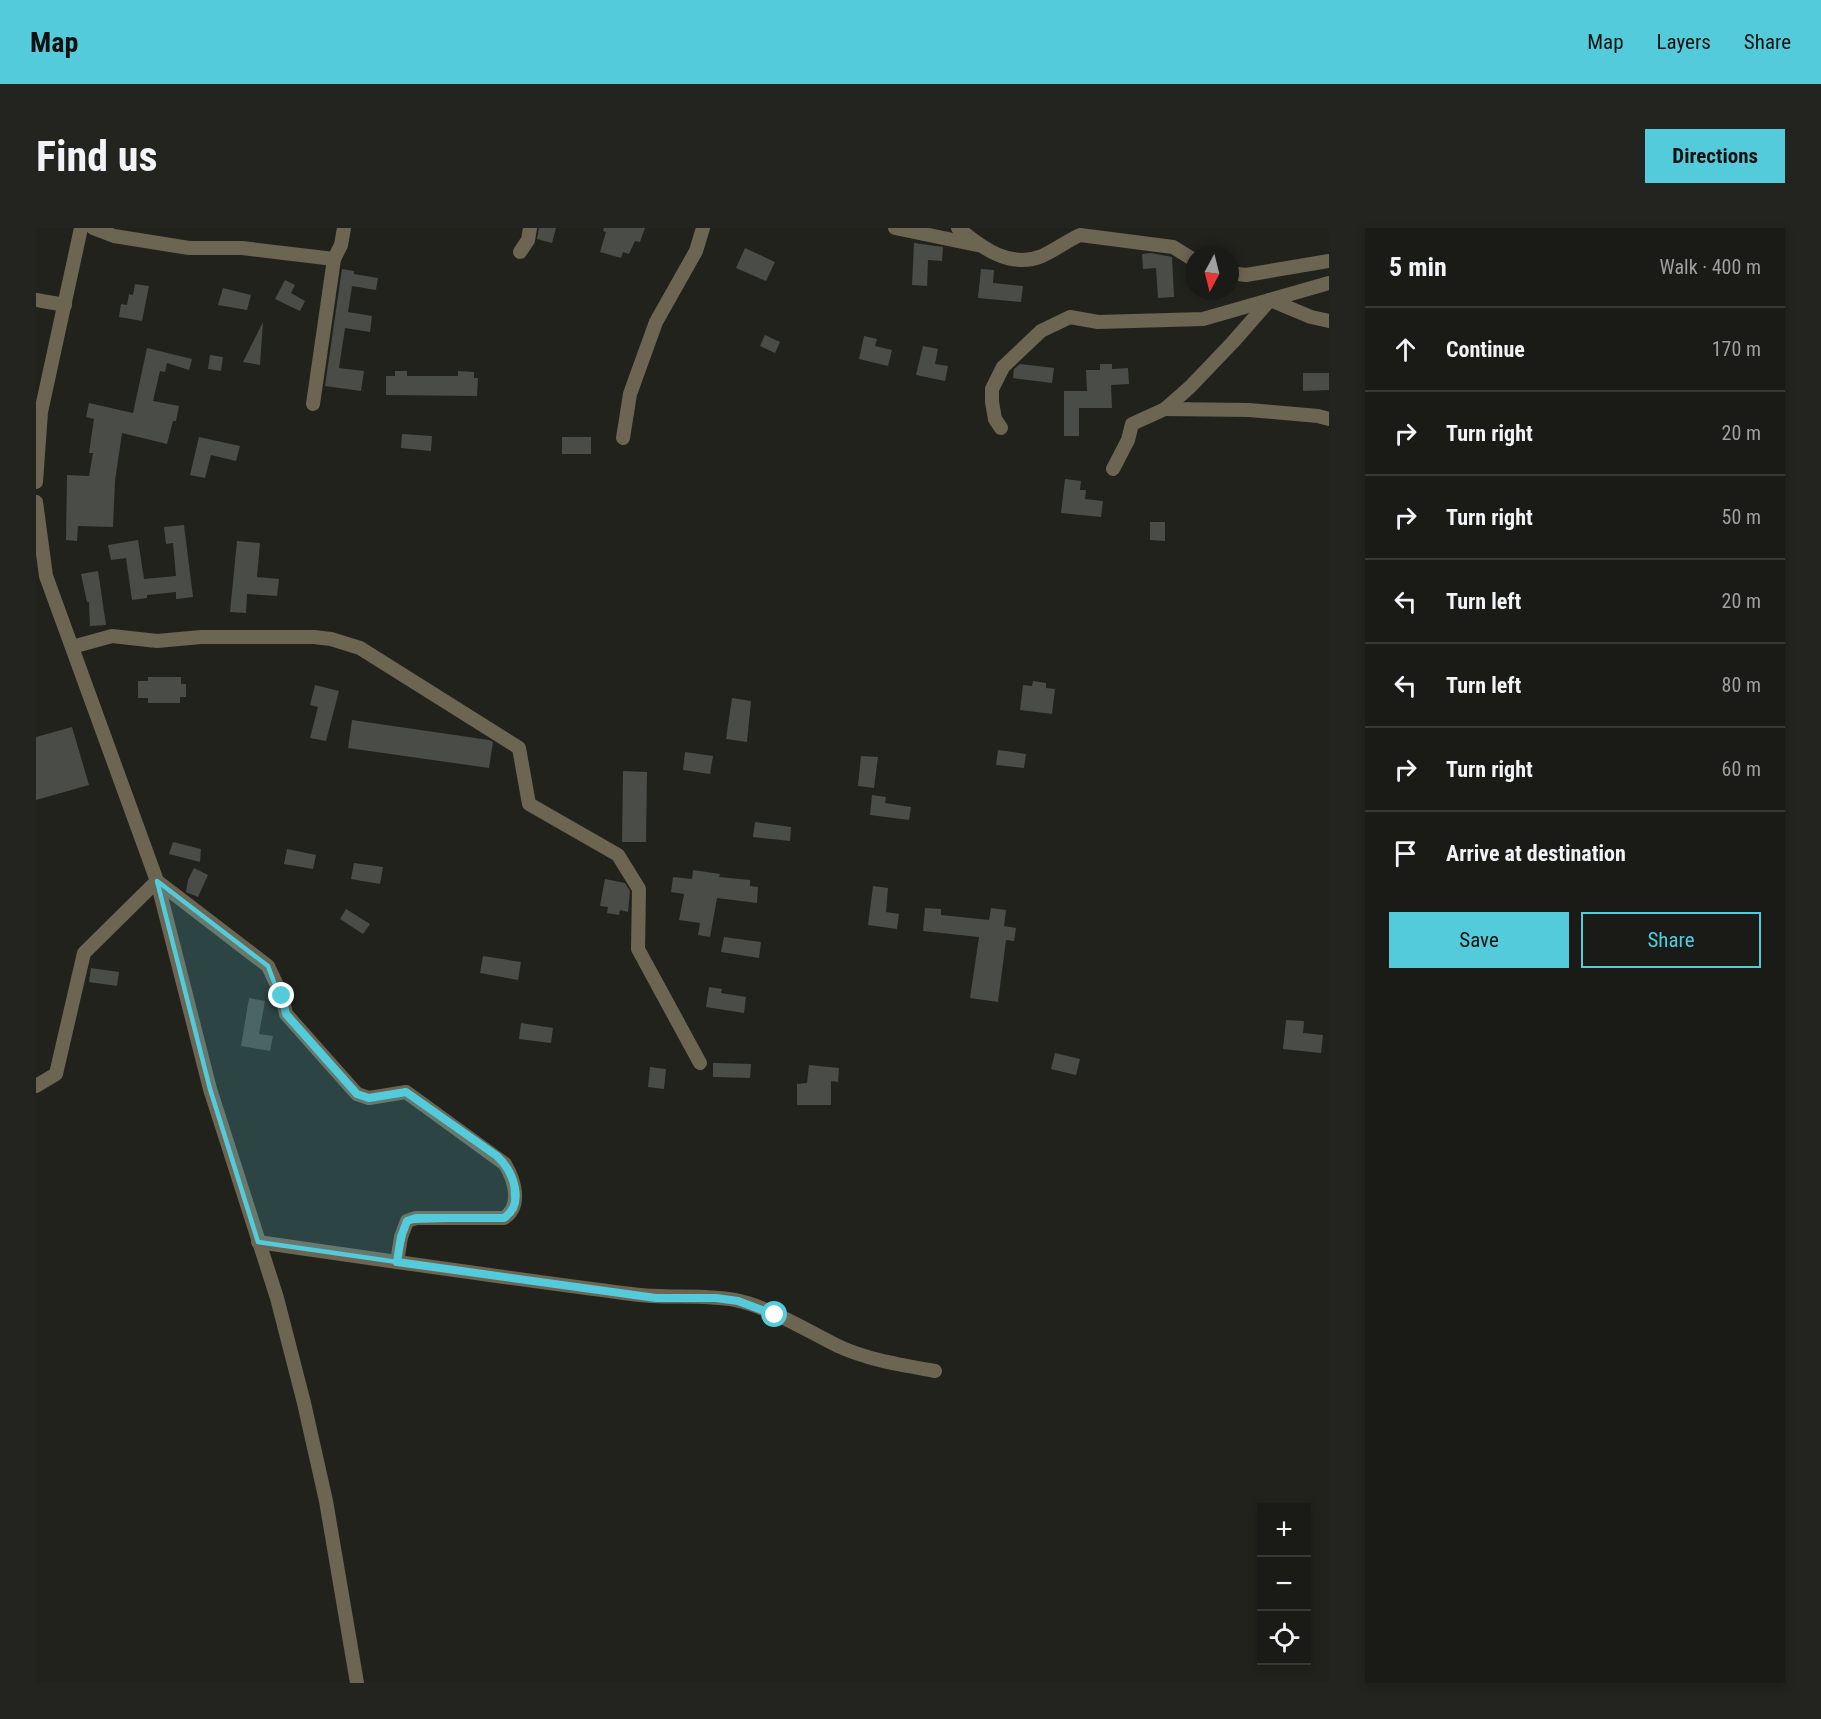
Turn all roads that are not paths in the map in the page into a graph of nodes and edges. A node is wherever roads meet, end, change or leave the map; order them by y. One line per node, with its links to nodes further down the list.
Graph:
1 (81, 228): 18 (street)
2 (93, 228): 12 (street)
3 (344, 228): 12 (street)
4 (530, 228): 10 (street)
5 (703, 228): 24 (street)
6 (895, 228): 9 (street)
7 (958, 228): 9 (street)
8 (1107, 233): 9 (street); 11 (street)
9 (979, 246)
10 (520, 252)
11 (1185, 254)
12 (334, 259): 20 (street)
13 (1329, 261): 14 (street)
14 (1239, 275)
15 (1329, 284): 17 (street)
16 (36, 300): 18 (street)
17 (1270, 300): 19 (street); 21 (street); 23 (street)
18 (65, 306): 26 (street)
19 (1329, 321)
20 (314, 404)
21 (1165, 410): 22 (street); 25 (street)
22 (1329, 419)
23 (1001, 428)
24 (623, 438)
25 (1113, 469)
26 (36, 482)
27 (36, 502): 28 (street)
28 (41, 579): 29 (street)
29 (72, 647): 30 (street); 31 (street)
30 (158, 881): 32 (street); 33 (street); 34 (street)
31 (700, 1063)
32 (36, 1086)
33 (258, 1242): 34 (street); 36 (street)
34 (397, 1262): 35 (street)
35 (934, 1371)
36 (357, 1683)

